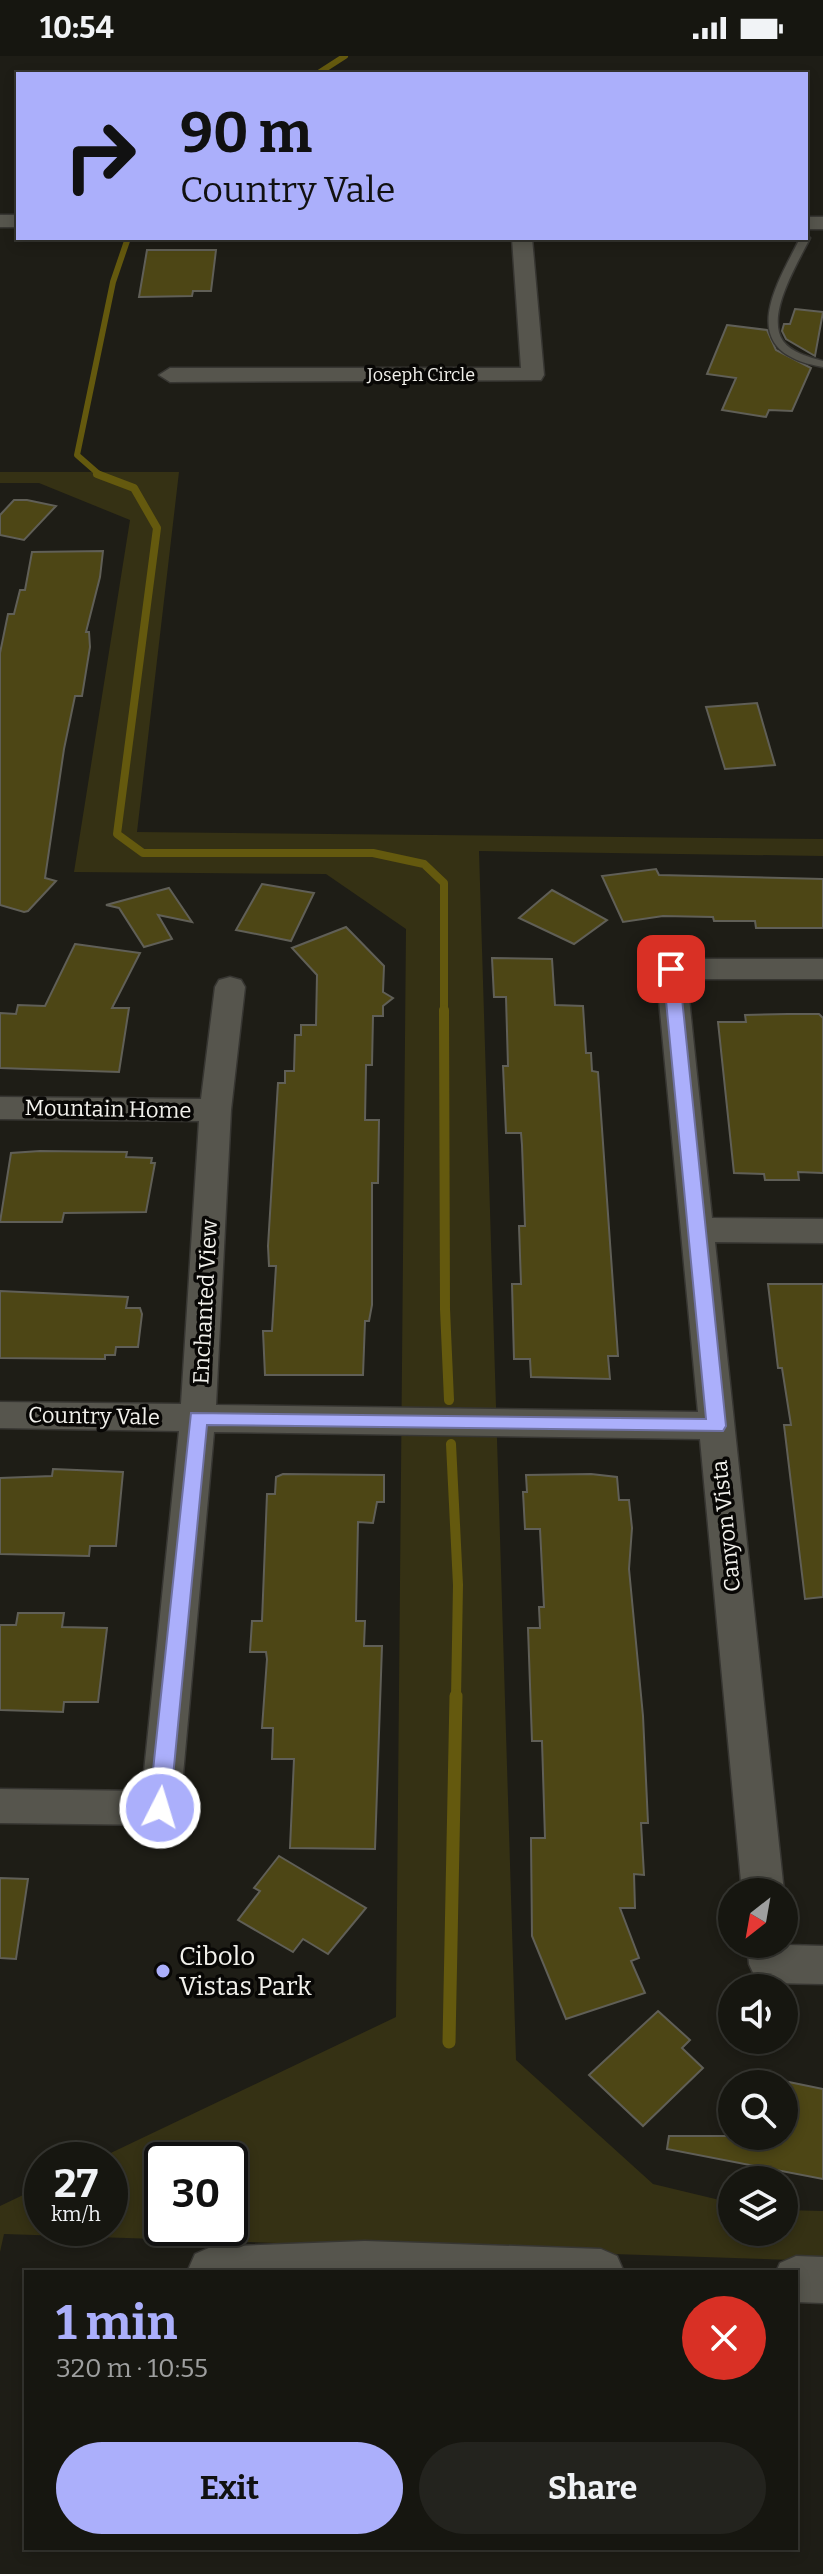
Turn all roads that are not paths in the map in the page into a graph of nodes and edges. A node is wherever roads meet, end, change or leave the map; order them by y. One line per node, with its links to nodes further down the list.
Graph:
1 (522, 240): 4 (street, Joseph Circle)
2 (804, 240): 3 (lane)
3 (823, 364)
4 (170, 375)
5 (823, 969): 9 (street, Canyon Vista)
6 (230, 987): 8 (street, Enchanted View)
7 (0, 1108): 8 (street, Mountain Home)
8 (215, 1110): 12 (street, Enchanted View)
9 (697, 1230): 10 (street); 13 (street, Canyon Vista)
10 (823, 1231)
11 (0, 1415): 12 (street, Country Vale)
12 (198, 1418): 13 (street, Country Vale); 14 (street, Enchanted View)
13 (716, 1426): 15 (street, Canyon Vista)
14 (0, 1806)
15 (762, 1878)
16 (789, 1958): 17 (street)
17 (823, 1965)
18 (211, 2270): 19 (street)
19 (549, 2270)
20 (798, 2279): 21 (street)
21 (823, 2280)

